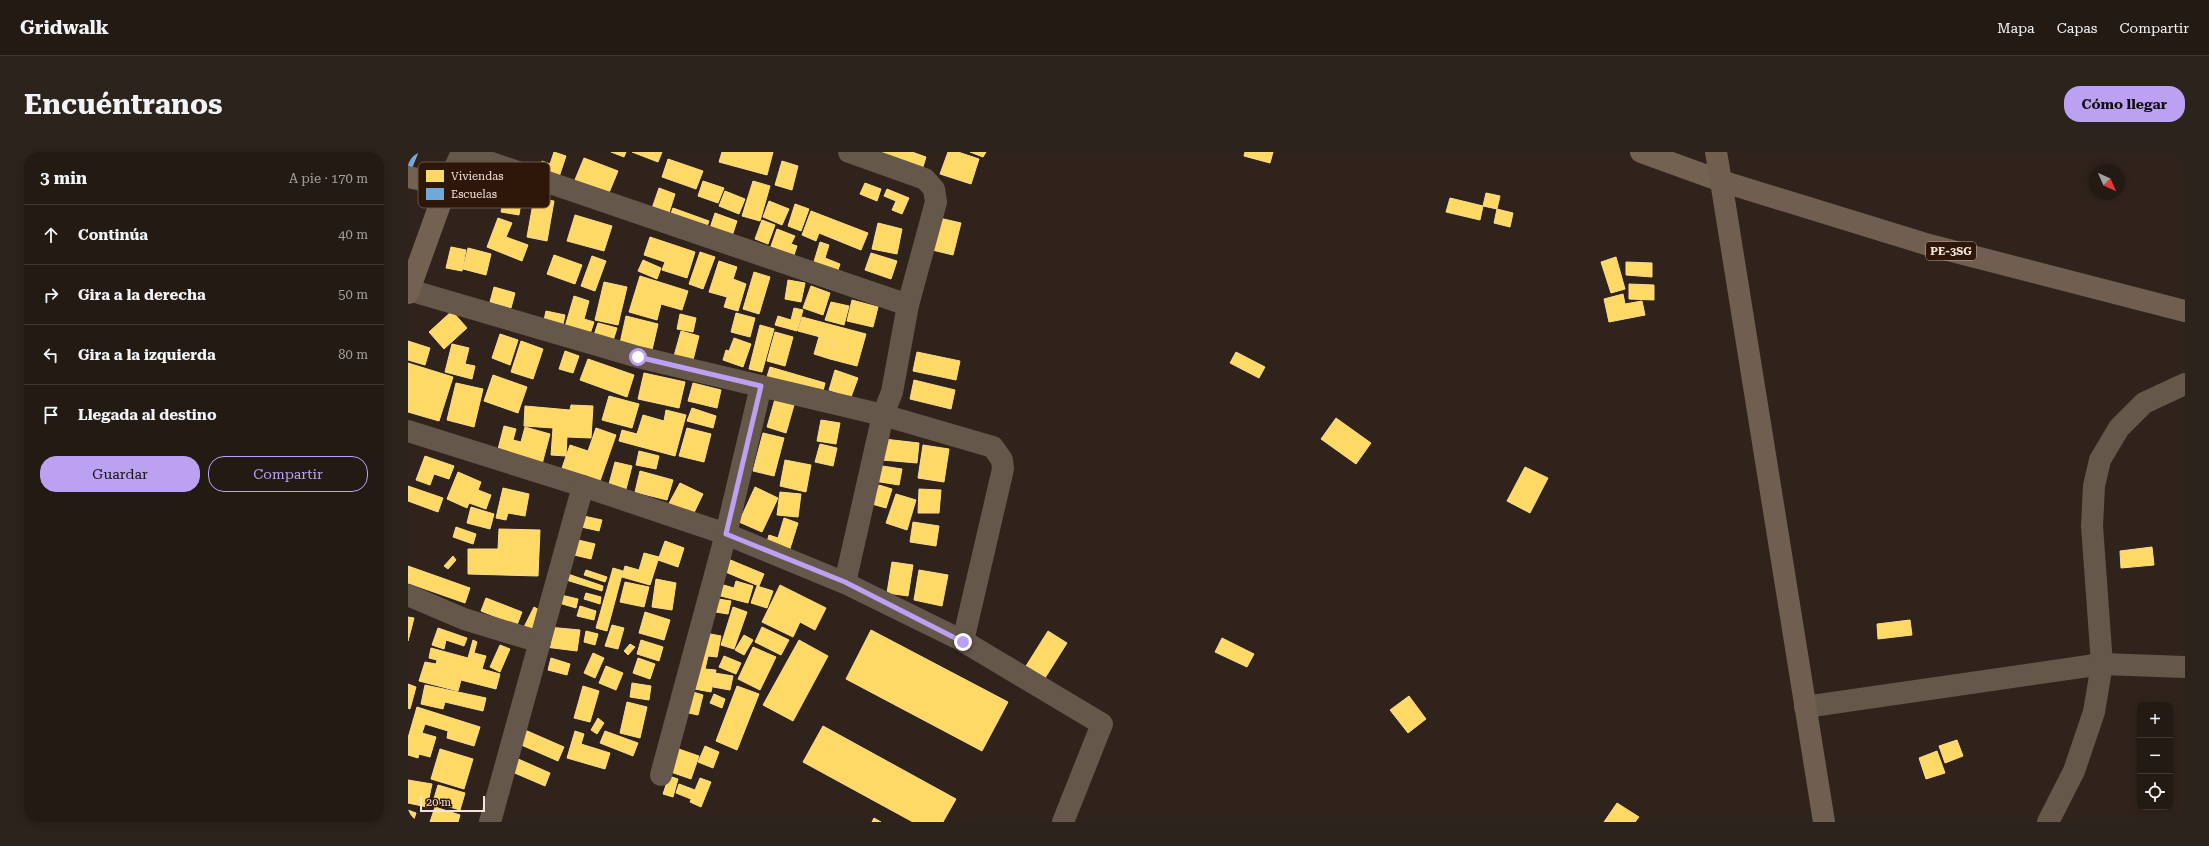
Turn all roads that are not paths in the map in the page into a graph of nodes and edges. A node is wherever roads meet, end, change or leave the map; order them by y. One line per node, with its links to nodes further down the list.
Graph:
1 (849, 152): 12 (street)
2 (1641, 152): 8 (main road)
3 (1716, 152): 8 (main road)
4 (462, 153): 5 (street)
5 (488, 162)
6 (408, 178): 7 (main road)
7 (418, 180)
8 (1720, 180): 13 (highway, PE-3SG); 26 (highway)
9 (550, 183): 12 (street)
10 (439, 208): 11 (main road)
11 (408, 291): 15 (street)
12 (908, 305): 16 (street)
13 (2185, 311)
14 (2185, 384): 24 (street)
15 (761, 386): 16 (street); 19 (street)
16 (883, 415): 20 (street); 23 (street)
17 (408, 431): 18 (street)
18 (583, 486): 19 (street); 22 (street)
19 (726, 534): 20 (street); 27 (street)
20 (845, 582): 23 (street)
21 (408, 595): 22 (street)
22 (540, 642): 28 (street)
23 (963, 642): 29 (street)
24 (2102, 664): 25 (street); 26 (street); 31 (street)
25 (2185, 667)
26 (1805, 707): 30 (highway)
27 (661, 775)
28 (490, 822)
29 (1063, 822)
30 (1824, 822)
31 (2048, 822)

